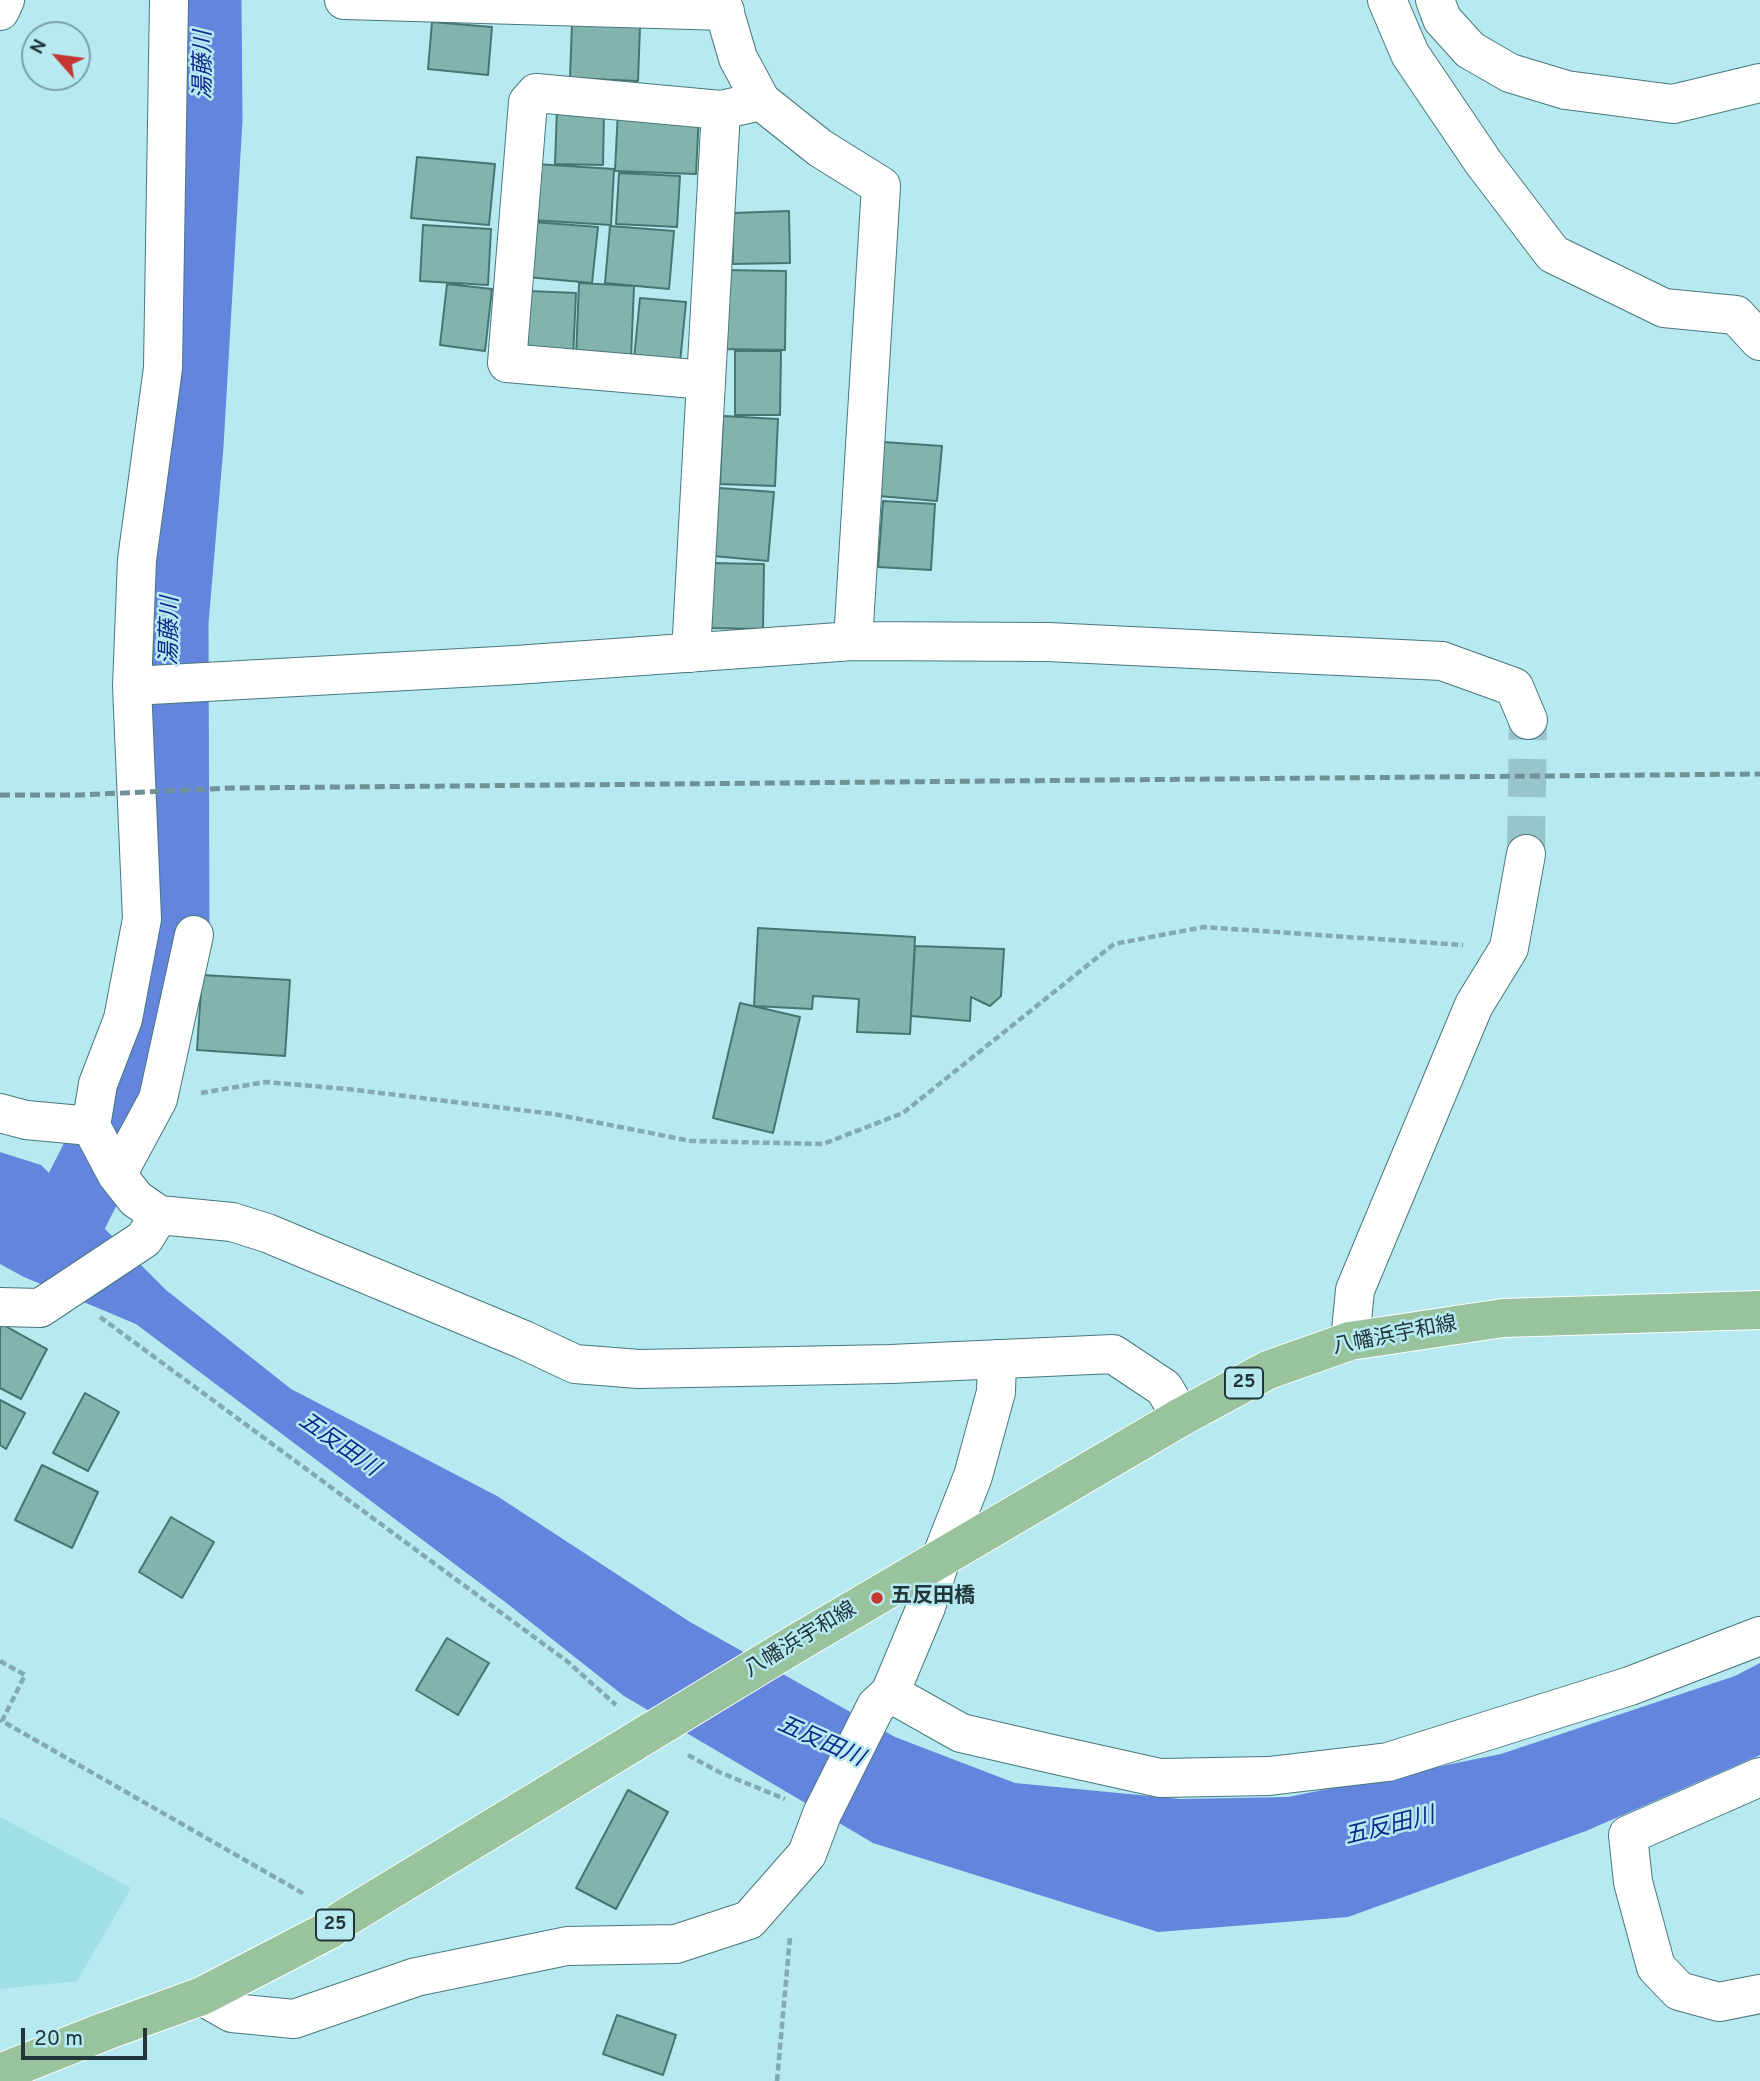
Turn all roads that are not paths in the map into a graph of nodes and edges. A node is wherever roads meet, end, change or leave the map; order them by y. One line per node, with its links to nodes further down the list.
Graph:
1 (5, 0): 7 (street)
2 (169, 0): 15 (street)
3 (344, 0): 6 (street)
4 (1387, 0): 11 (street)
5 (1435, 0): 8 (street)
6 (723, 5): 9 (street)
7 (0, 11)
8 (1760, 83)
9 (761, 100): 10 (street); 13 (street)
10 (721, 110): 12 (street); 12 (street)
11 (1760, 341)
12 (706, 380): 14 (street)
13 (853, 641): 14 (street); 16 (street)
14 (691, 653): 15 (street)
15 (142, 686): 20 (street)
16 (1528, 720)
17 (1526, 854): 24 (street)
18 (194, 934): 20 (street)
19 (0, 1113): 20 (street)
20 (104, 1152): 21 (street)
21 (151, 1227): 22 (street); 25 (street)
22 (0, 1307)
23 (1760, 1310): 24 (main road, 八幡浜宇和線 / 25)
24 (1350, 1341): 26 (main road, 八幡浜宇和線 / 25)
25 (997, 1359): 26 (street); 27 (street)
26 (1181, 1417): 27 (main road, 八幡浜宇和線 / 25)
27 (942, 1558): 29 (street); 32 (main road, 八幡浜宇和線 / 25)
28 (1760, 1636): 29 (street)
29 (883, 1699): 32 (street)
30 (1760, 1777): 31 (street)
31 (1760, 1994)
32 (202, 1996): 33 (main road, 八幡浜宇和線 / 25)
33 (0, 2073)

